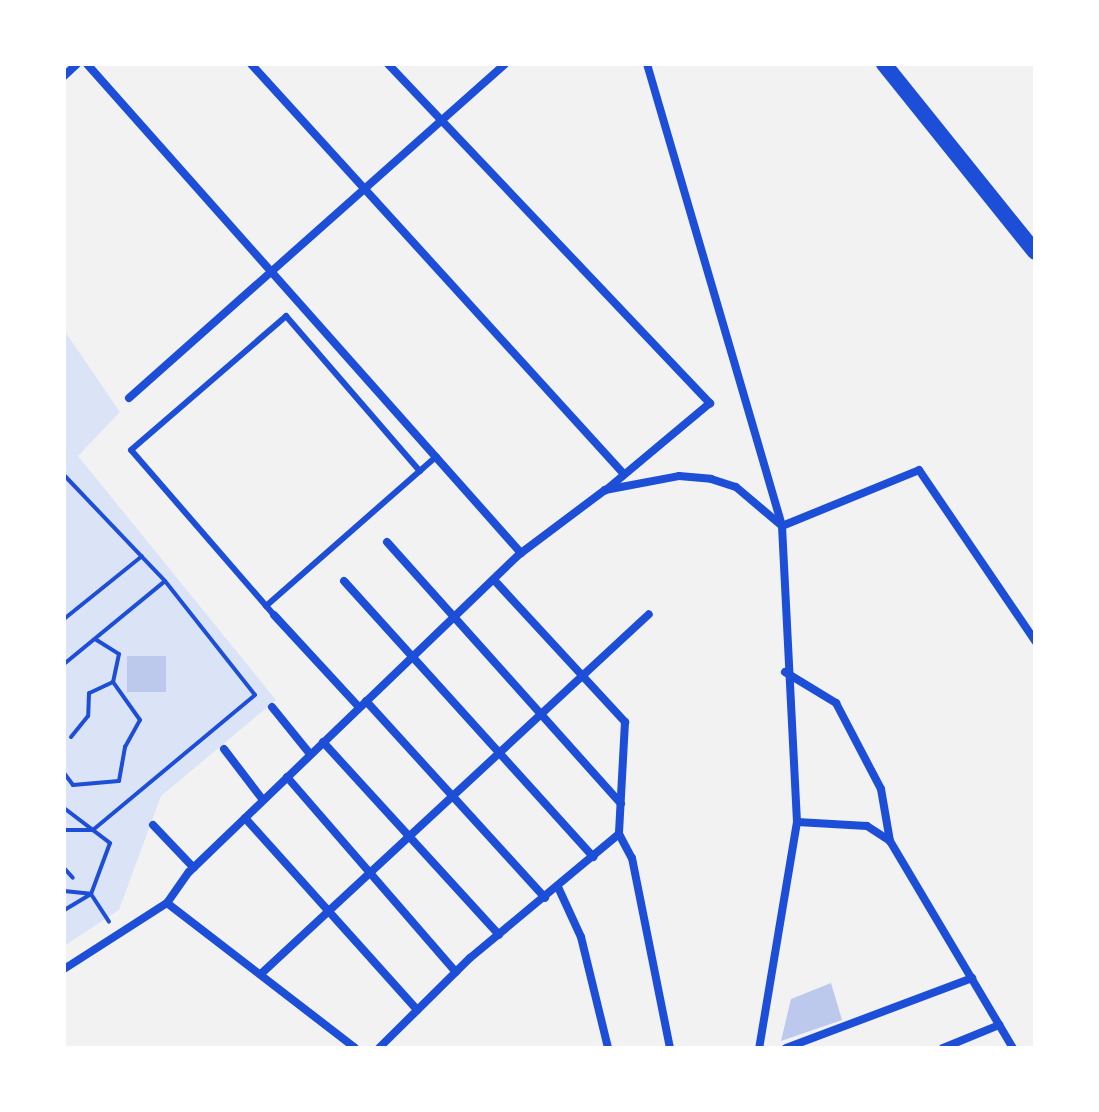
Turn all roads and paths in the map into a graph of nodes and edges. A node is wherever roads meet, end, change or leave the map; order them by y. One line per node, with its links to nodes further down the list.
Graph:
1 (77, 64): 8 (street)
2 (87, 64): 12 (street)
3 (251, 64): 10 (street)
4 (388, 64): 9 (street)
5 (505, 64): 9 (street)
6 (647, 64): 19 (street)
7 (884, 64): 11 (main road)
8 (64, 76)
9 (438, 123): 10 (street); 16 (street)
10 (365, 190): 12 (street); 16 (street)
11 (1035, 252)
12 (273, 268): 13 (street); 14 (street)
13 (129, 398)
14 (437, 456): 15 (lane); 21 (street)
15 (420, 471): 26 (lane); 26 (lane)
16 (622, 472): 18 (street)
17 (64, 475): 22 (path)
18 (605, 490): 19 (street); 21 (street)
19 (782, 526): 32 (street); 35 (street)
20 (387, 542): 29 (street)
21 (521, 553): 25 (street)
22 (142, 556): 23 (path); 30 (path)
23 (165, 581): 31 (path); 56 (path)
24 (344, 581): 33 (street)
25 (495, 581): 29 (street); 36 (street)
26 (266, 606): 28 (lane)
27 (649, 614): 36 (street)
28 (274, 615): 38 (street)
29 (456, 617): 33 (street); 40 (street)
30 (64, 619)
31 (95, 639): 34 (path); 37 (path)
32 (1035, 641)
33 (413, 657): 38 (street); 45 (street)
34 (64, 664)
35 (785, 672): 53 (street); 59 (street)
36 (582, 676): 40 (street); 50 (street)
37 (113, 682): 41 (path); 46 (path)
38 (362, 704): 42 (street); 48 (street)
39 (272, 707): 44 (street)
40 (541, 715): 45 (street); 50 (street)
41 (71, 737)
42 (323, 742): 44 (street); 58 (street)
43 (224, 749): 49 (street)
44 (310, 754): 47 (street)
45 (499, 754): 48 (street); 60 (street)
46 (64, 773)
47 (287, 777): 49 (street); 63 (street)
48 (453, 796): 58 (street); 68 (street)
49 (263, 800): 52 (street)
50 (621, 804): 57 (street)
51 (64, 808): 56 (path)
52 (245, 818): 62 (street); 72 (street)
53 (797, 822): 59 (street); 85 (street)
54 (153, 825): 62 (street)
55 (64, 830): 56 (path)
56 (93, 830): 67 (path)
57 (619, 834): 60 (street); 84 (street)
58 (410, 835): 63 (street); 74 (street)
59 (890, 841): 78 (street)
60 (593, 857): 65 (street)
61 (64, 868): 64 (path)
62 (194, 868): 70 (street)
63 (370, 872): 72 (street); 77 (street)
64 (64, 877)
65 (558, 887): 68 (street); 83 (street)
66 (64, 891): 67 (path); 69 (path)
67 (91, 894): 71 (path); 73 (path)
68 (545, 898): 74 (street)
69 (64, 899)
70 (167, 903): 73 (street); 76 (street)
71 (64, 910)
72 (328, 911): 76 (street); 79 (street)
73 (116, 933): 75 (street)
74 (499, 935): 77 (street)
75 (64, 969)
76 (263, 972): 81 (street)
77 (456, 972): 79 (street)
78 (972, 978): 80 (street); 86 (street)
79 (417, 1010): 82 (street)
80 (999, 1025): 87 (street); 88 (street)
81 (355, 1048)
82 (379, 1048)
83 (608, 1048)
84 (670, 1048)
85 (759, 1048)
86 (786, 1048)
87 (943, 1048)
88 (1013, 1048)

